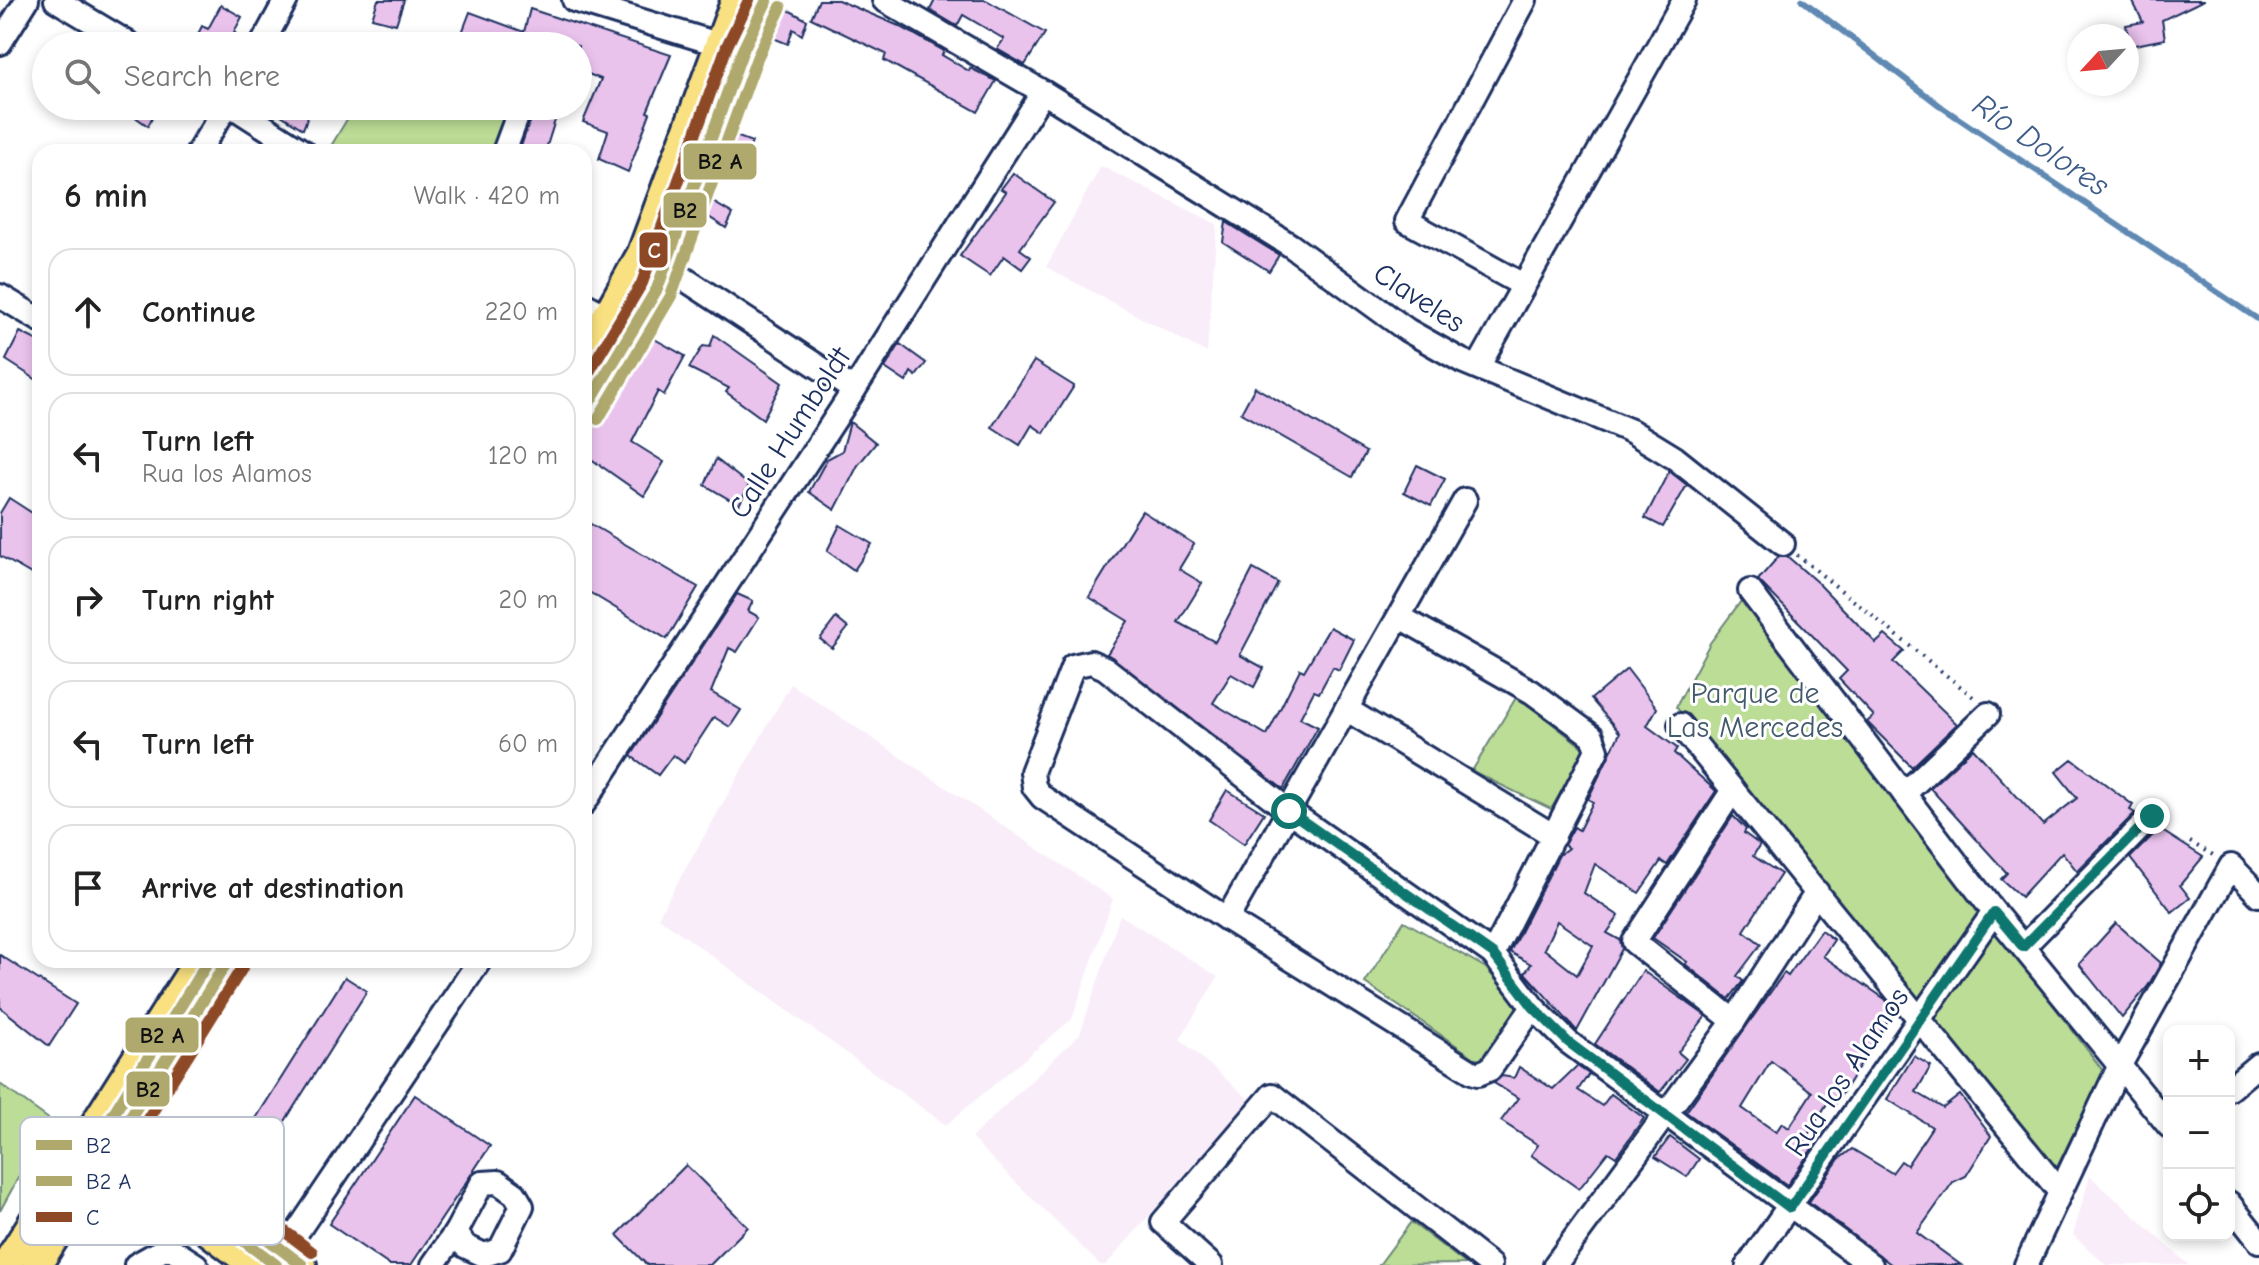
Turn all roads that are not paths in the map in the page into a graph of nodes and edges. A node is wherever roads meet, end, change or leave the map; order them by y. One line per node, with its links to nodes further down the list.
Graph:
1 (27, 0): 12 (street)
2 (56, 0): 10 (street)
3 (286, 0): 11 (street)
4 (574, 0): 13 (street)
5 (736, 0): 13 (main road)
6 (767, 0): 13 (main road)
7 (884, 0): 14 (street, Claveles)
8 (1525, 0): 22 (street)
9 (1684, 0): 22 (street)
10 (110, 32)
11 (269, 32)
12 (0, 43)
13 (730, 47): 21 (main road)
14 (1043, 92): 27 (street, Claveles); 29 (street, Calle Humboldt)
15 (220, 120): 18 (street)
16 (253, 120): 19 (street)
17 (516, 120): 20 (street)
18 (204, 144)
19 (291, 144)
20 (507, 144)
21 (653, 258): 25 (main road); 29 (street)
22 (1523, 285): 27 (street)
23 (0, 296): 24 (street)
24 (32, 315)
25 (608, 316): 26 (main road); 28 (main road)
26 (592, 343)
27 (1478, 367): 31 (street, Claveles)
28 (592, 379)
29 (854, 390): 38 (street, Calle Humboldt)
30 (1465, 500): 33 (street)
31 (1783, 544)
32 (1750, 591): 39 (street)
33 (1400, 617): 34 (street); 42 (street)
34 (1346, 709): 40 (street); 42 (street)
35 (1985, 709): 39 (street)
36 (1680, 725): 37 (street)
37 (1733, 790): 43 (street); 54 (street)
38 (592, 791)
39 (1904, 794): 45 (street)
40 (1289, 811): 46 (street); 46 (street); 48 (street)
41 (2152, 816): 47 (street)
42 (1554, 836): 48 (street)
43 (1817, 892): 53 (street); 54 (street)
44 (2259, 895): 56 (street)
45 (1994, 912): 47 (street); 53 (street, Rua los Alamos)
46 (1227, 919): 52 (street)
47 (2023, 947): 56 (street)
48 (1493, 954): 52 (street)
49 (195, 968): 59 (main road)
50 (222, 968): 60 (main road)
51 (475, 968): 72 (street)
52 (1533, 1007): 58 (street)
53 (1920, 1018): 62 (street); 63 (street, Rua los Alamos)
54 (1734, 1021): 58 (street)
55 (2259, 1064): 57 (street)
56 (2120, 1065): 61 (street); 62 (street)
57 (2235, 1084)
58 (1666, 1116): 63 (street); 81 (street)
59 (115, 1117)
60 (116, 1117)
61 (2163, 1119)
62 (2060, 1192): 84 (street)
63 (1790, 1208): 82 (street, Rua los Alamos); 83 (street)
64 (2235, 1211): 66 (street)
65 (456, 1232): 78 (street)
66 (2259, 1241)
67 (21, 1245): 73 (main road)
68 (47, 1245): 74 (main road)
69 (227, 1245): 77 (main road)
70 (268, 1245): 72 (main road)
71 (168, 1247): 75 (street); 76 (street)
72 (287, 1260)
73 (6, 1265)
74 (37, 1265)
75 (136, 1265)
76 (196, 1265)
77 (253, 1265)
78 (433, 1265)
79 (1211, 1265): 80 (street)
80 (1490, 1265)
81 (1555, 1265)
82 (1748, 1265)
83 (1871, 1265)
84 (2026, 1265)

